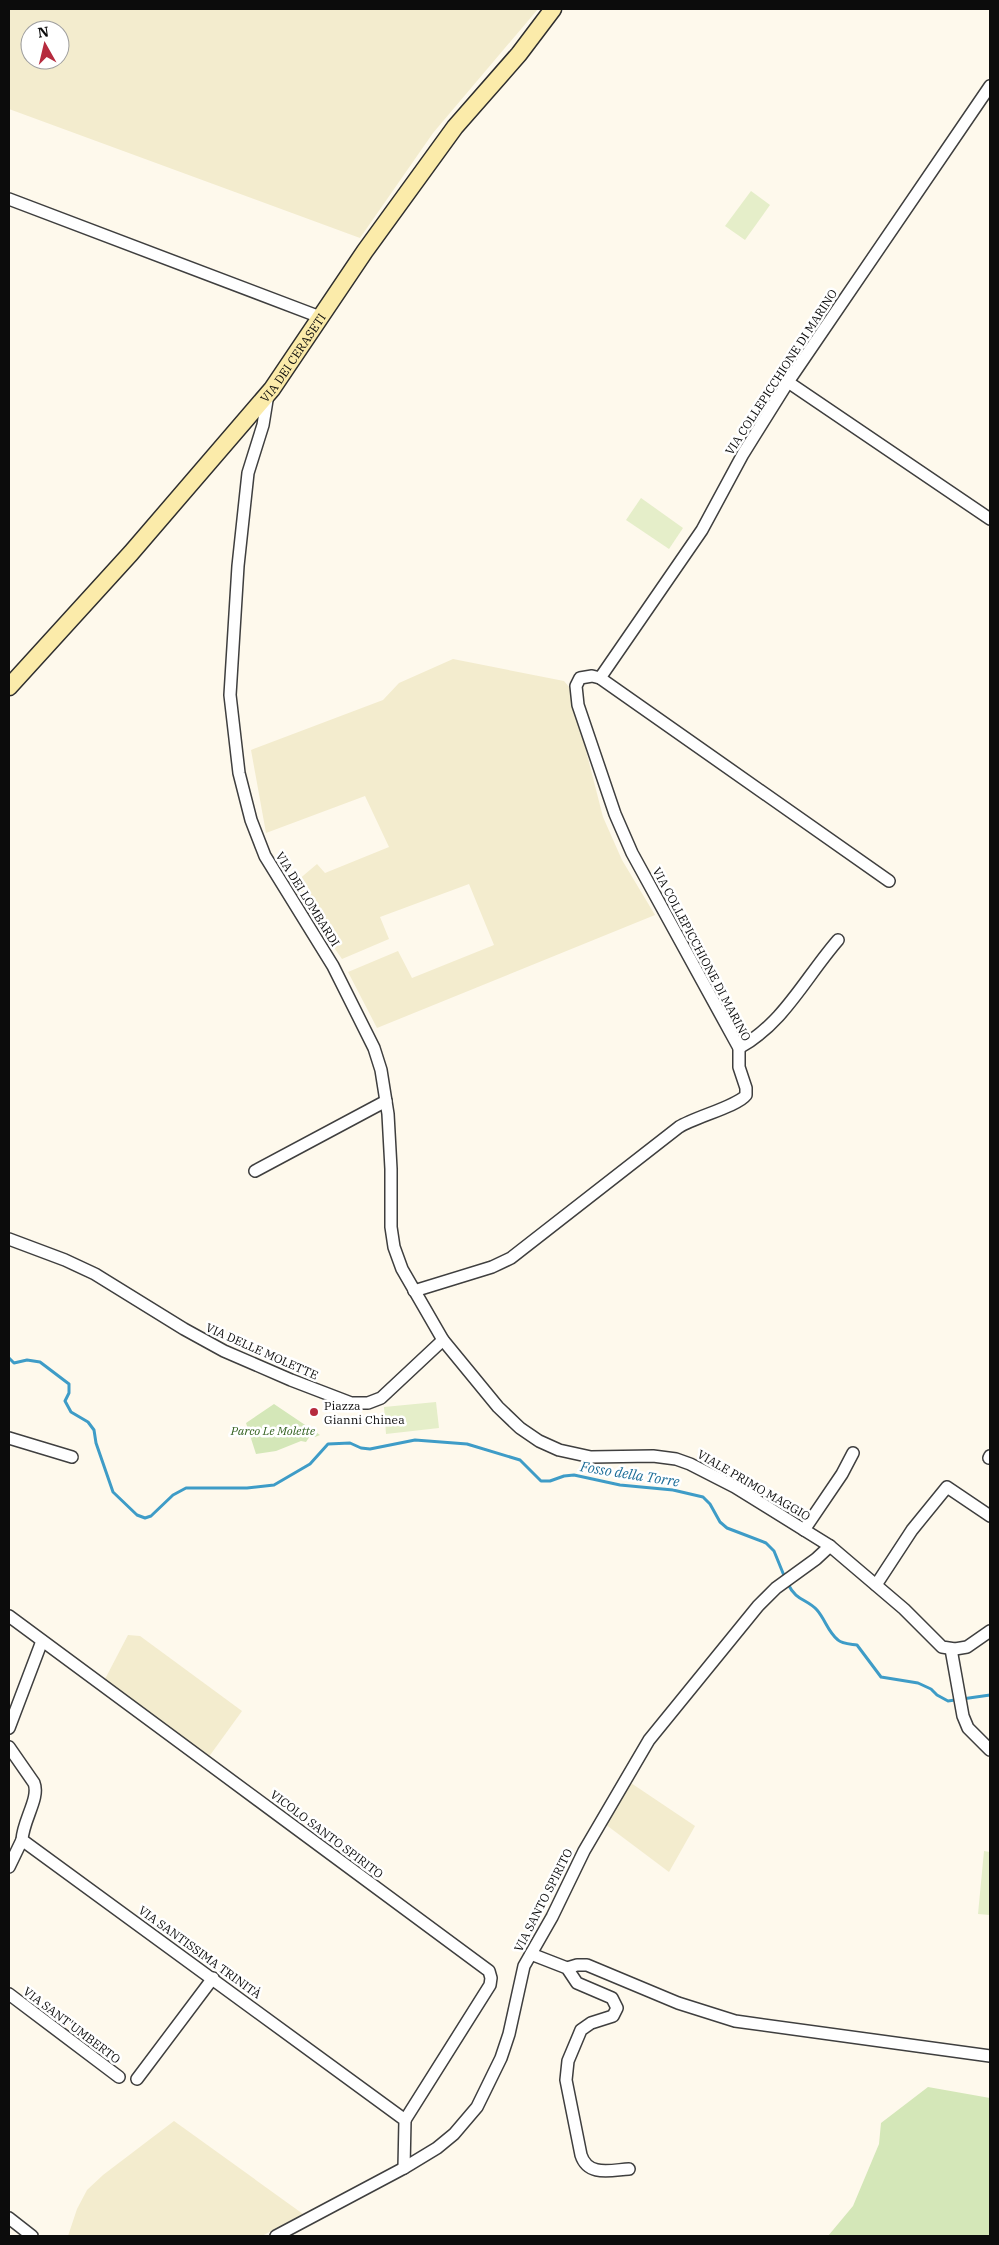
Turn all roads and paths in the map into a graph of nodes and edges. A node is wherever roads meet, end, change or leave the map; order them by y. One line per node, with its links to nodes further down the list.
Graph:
1 (553, 9): 4 (street, VIA DEI CERASETI)
2 (990, 86): 5 (street, VIA COLLEPICCHIONE DI MARINO)
3 (9, 199): 4 (street)
4 (320, 317): 6 (street, VIA DEI CERASETI)
5 (788, 382): 7 (street); 8 (street, VIA COLLEPICCHIONE DI MARINO)
6 (268, 394): 9 (street, VIA DEI CERASETI); 13 (street, VIA DEI LOMBARDI)
7 (990, 519)
8 (600, 678): 10 (street); 12 (street, VIA COLLEPICCHIONE DI MARINO)
9 (9, 687)
10 (889, 881)
11 (838, 940): 12 (street)
12 (739, 1048): 16 (street, VIA COLLEPICCHIONE DI MARINO)
13 (386, 1102): 14 (street); 16 (street, VIA DEI LOMBARDI)
14 (255, 1171)
15 (9, 1239): 17 (street, VIA DELLE MOLETTE)
16 (414, 1291): 17 (street, VIA DEI LOMBARDI)
17 (443, 1340): 22 (street, VIALE PRIMO MAGGIO)
18 (9, 1438): 20 (street)
19 (853, 1453): 22 (street)
20 (72, 1457)
21 (990, 1516): 24 (street)
22 (804, 1530): 23 (street, VIALE PRIMO MAGGIO)
23 (830, 1546): 24 (street, VIALE PRIMO MAGGIO); 34 (street, VIA SANTO SPIRITO)
24 (876, 1585): 28 (street, VIALE PRIMO MAGGIO)
25 (9, 1616): 27 (street, VICOLO SANTO SPIRITO)
26 (990, 1631): 28 (street)
27 (42, 1641): 29 (street); 41 (street, VICOLO SANTO SPIRITO)
28 (951, 1649): 31 (street)
29 (9, 1728)
30 (9, 1747): 32 (street)
31 (990, 1750)
32 (22, 1840): 33 (street); 36 (street, VIA SANTISSIMA TRINITÀ)
33 (9, 1867)
34 (531, 1954): 35 (street); 42 (street, VIA SANTO SPIRITO)
35 (567, 1968): 38 (street); 43 (street)
36 (213, 1978): 40 (street); 41 (street, VIA SANTISSIMA TRINITÀ)
37 (9, 1994): 39 (street, VIA SANT'UMBERTO)
38 (990, 2056)
39 (119, 2077)
40 (137, 2079)
41 (405, 2120): 42 (street)
42 (404, 2168): 46 (street, VIA SANTO SPIRITO)
43 (629, 2170)
44 (9, 2218): 45 (street)
45 (32, 2236)
46 (276, 2236)

